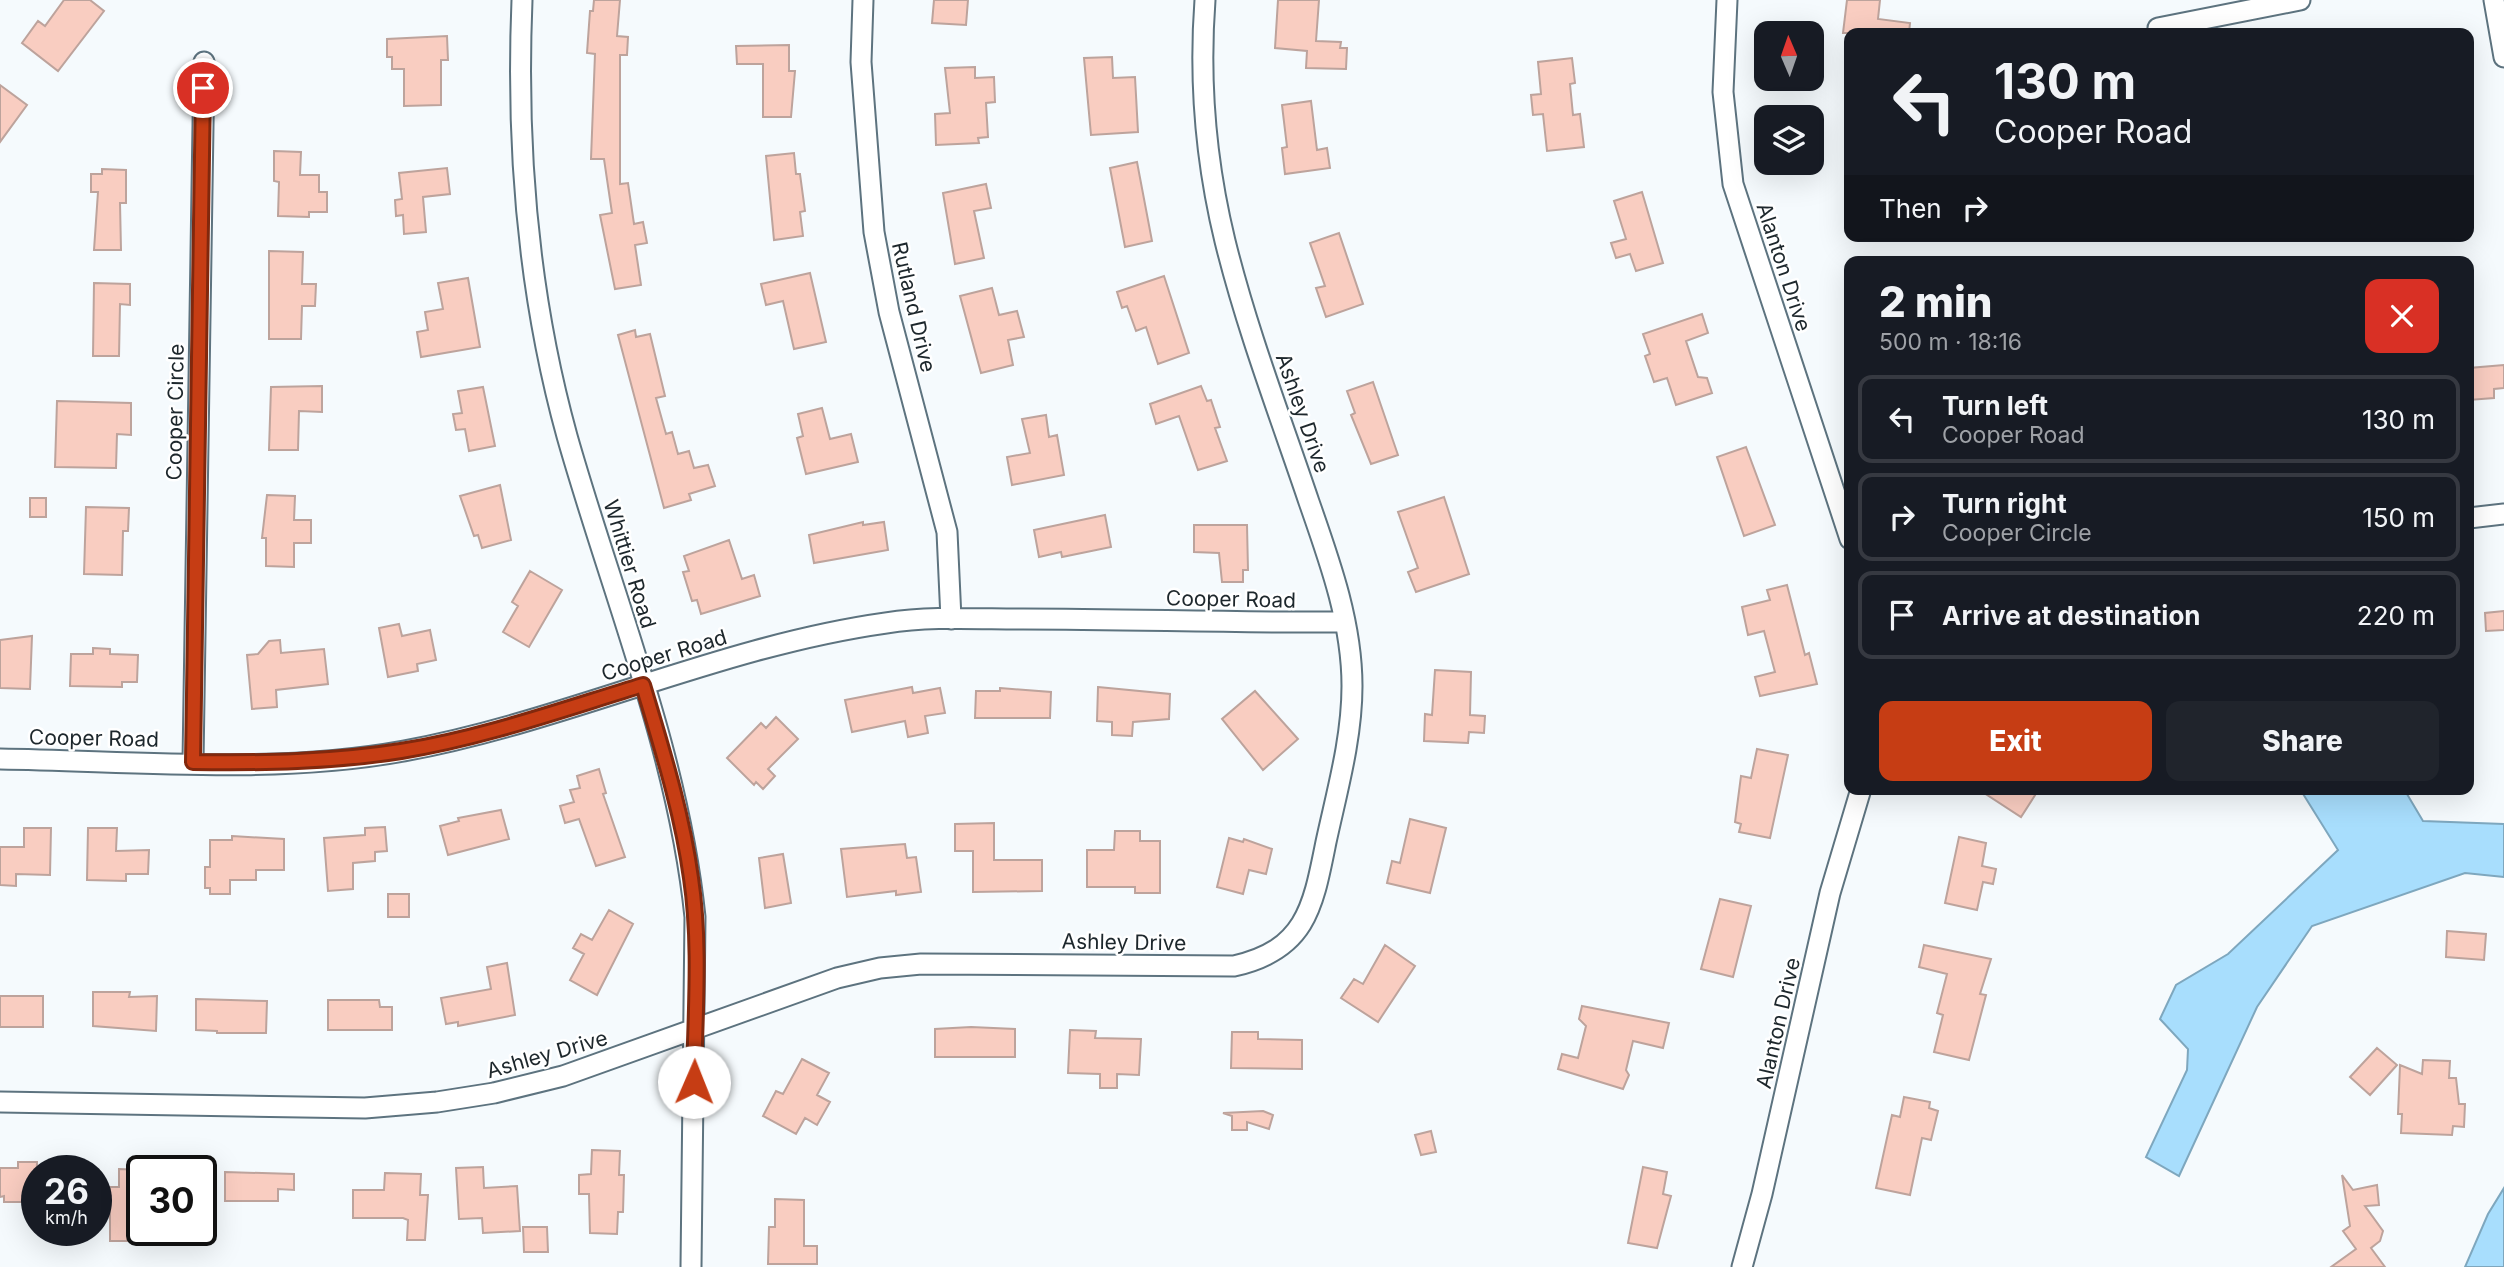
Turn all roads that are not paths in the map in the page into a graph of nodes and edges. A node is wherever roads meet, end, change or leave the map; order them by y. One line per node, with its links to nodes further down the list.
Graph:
1 (522, 0): 15 (street, Whittier Road)
2 (863, 0): 13 (street, Rutland Drive)
3 (1205, 0): 14 (street, Ashley Drive)
4 (1727, 0): 12 (street, Alanton Drive)
5 (2300, 0): 7 (street)
6 (2494, 0): 8 (street)
7 (2158, 28)
8 (2504, 57)
9 (204, 61): 17 (street, Cooper Circle)
10 (2504, 514): 11 (street)
11 (2474, 517)
12 (1844, 522)
13 (951, 619): 14 (street, Cooper Road); 15 (street, Cooper Road)
14 (1345, 622): 19 (street, Ashley Drive)
15 (643, 685): 17 (street, Cooper Road); 19 (street, Whittier Road)
16 (0, 760): 17 (street, Cooper Road)
17 (193, 762)
18 (1859, 795): 22 (street, Alanton Drive)
19 (694, 1029): 20 (street, Ashley Drive); 21 (street, Whittier Road)
20 (0, 1102)
21 (691, 1267)
22 (1742, 1267)

